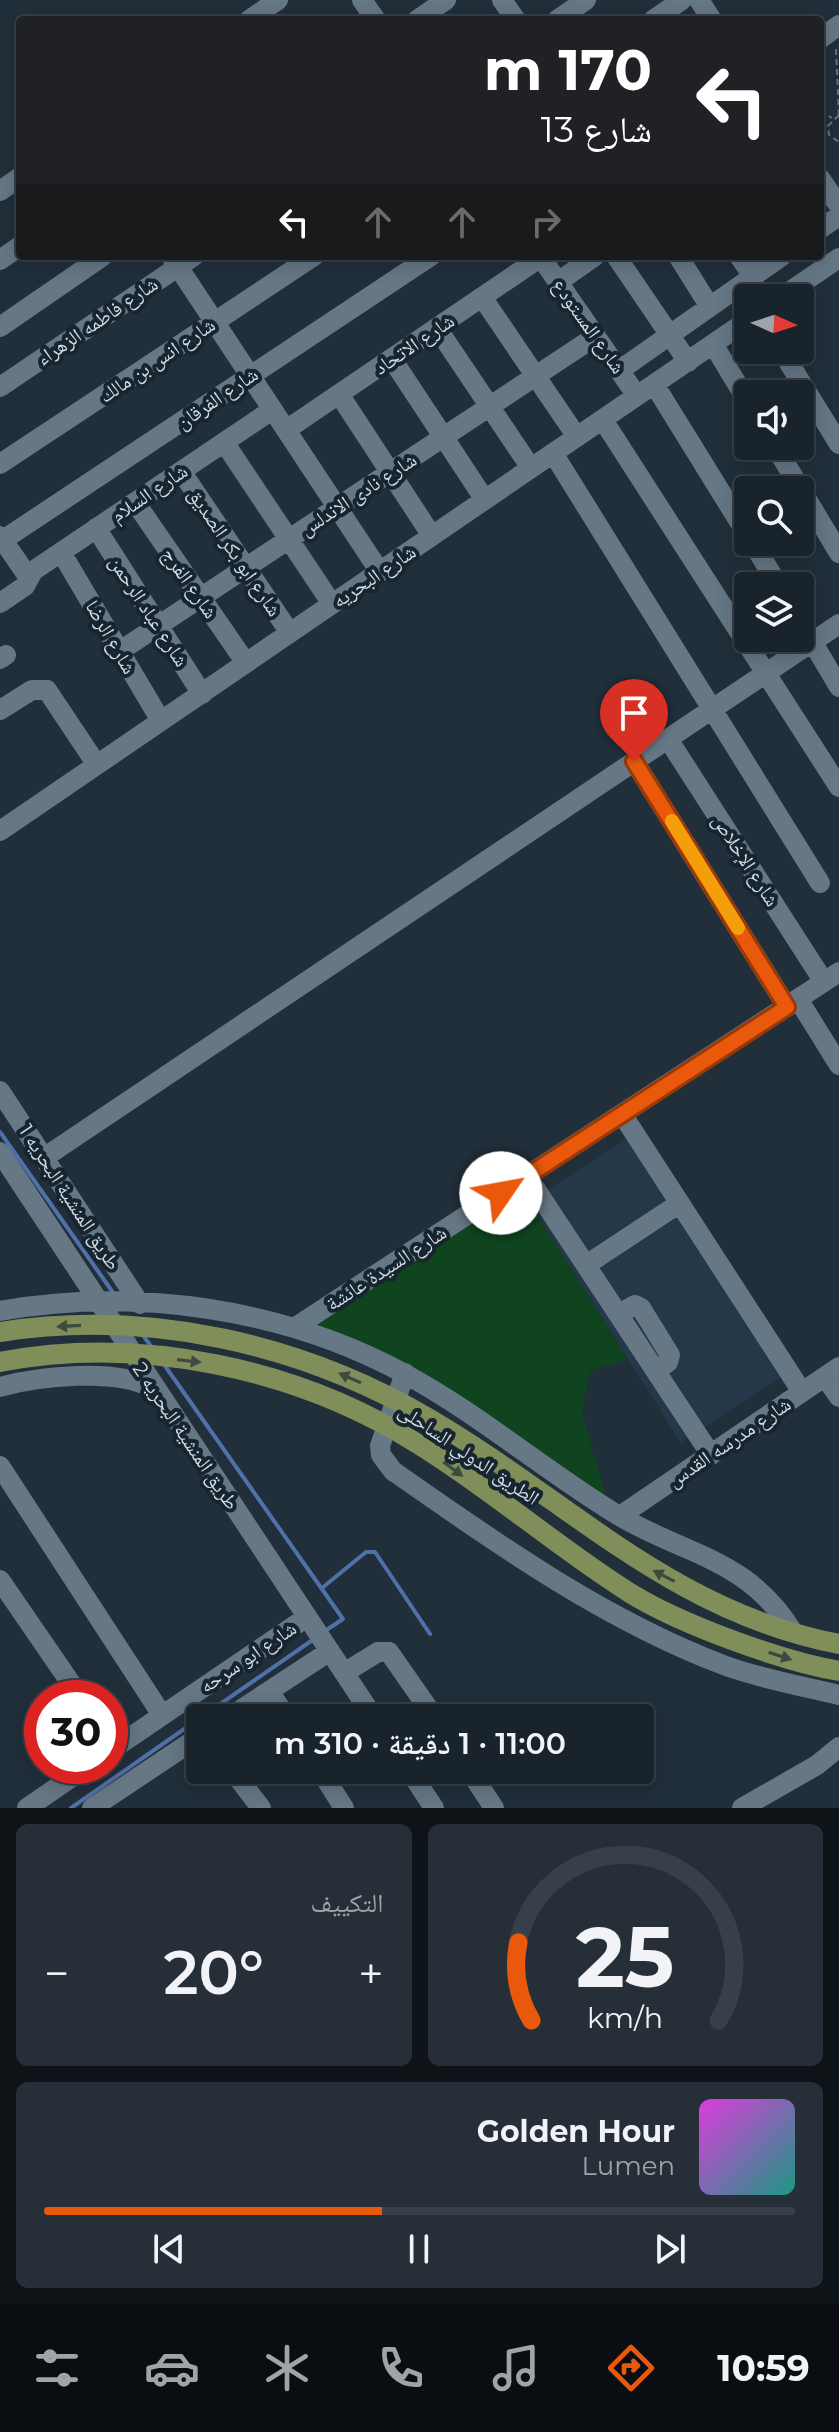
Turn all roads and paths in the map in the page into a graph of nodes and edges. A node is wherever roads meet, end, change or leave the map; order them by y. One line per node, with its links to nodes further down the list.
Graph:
1 (278, 0): 4 (street)
2 (682, 0): 6 (street)
3 (442, 1): 5 (street)
4 (255, 16)
5 (422, 16)
6 (659, 16)
7 (831, 31): 9 (path)
8 (824, 113): 10 (path)
9 (839, 115): 10 (path)
10 (832, 118): 11 (path)
11 (839, 142)
12 (824, 184): 13 (street)
13 (839, 206)
14 (839, 258): 28 (street)
15 (97, 260): 32 (street)
16 (181, 260): 31 (street); 45 (street, شارع فاطمه الزهراء)
17 (308, 260): 31 (street, شارع انس بن مالك)
18 (425, 260): 42 (street, شارع الفرقان)
19 (537, 260): 29 (street, شارع الاتحاد)
20 (543, 260): 27 (street, شارع المستودع)
21 (589, 260): 27 (street)
22 (619, 260): 35 (street)
23 (681, 260): 30 (street)
24 (742, 260): 26 (street)
25 (776, 260): 26 (street)
26 (753, 276): 30 (street)
27 (558, 282): 36 (street, شارع المستودع)
28 (801, 284)
29 (482, 297): 33 (street, شارع الاتحاد); 43 (street)
30 (710, 307): 35 (street)
31 (215, 322): 42 (street); 58 (street, شارع انس بن مالك)
32 (0, 327)
33 (437, 328): 38 (street, شارع الاتحاد); 48 (street)
34 (734, 330): 37 (street, شارع البحريه)
35 (669, 335): 39 (street); 41 (street)
36 (596, 336): 41 (street, شارع المستودع); 43 (street, شارع نادى الاندلس)
37 (713, 344): 39 (street, شارع البحريه); 44 (street)
38 (392, 359): 47 (street, شارع الاتحاد); 52 (street)
39 (688, 362): 46 (street, شارع البحريه)
40 (790, 364): 55 (street)
41 (620, 370): 46 (street, شارع المستودع)
42 (250, 376): 49 (street); 68 (street, شارع الفرقان)
43 (536, 377): 48 (street, شارع نادى الاندلس); 53 (street)
44 (735, 380)
45 (0, 387)
46 (646, 390): 50 (street, شارع البحريه); 65 (street, شارع المستودع)
47 (339, 394): 51 (street, شارع الاتحاد); 61 (street)
48 (490, 407): 52 (street, شارع نادى الاندلس); 59 (street)
49 (272, 410): 51 (street); 54 (street, شارع السلام)
50 (603, 420): 53 (street, شارع البحريه); 86 (street)
51 (286, 430): 64 (street)
52 (444, 437): 61 (street, شارع نادى الاندلس); 62 (street)
53 (577, 437): 56 (street, شارع البحريه)
54 (224, 442): 60 (street, شارع السلام); 69 (street)
55 (839, 444)
56 (553, 453): 59 (street, شارع البحريه); 89 (street)
57 (783, 460): 71 (street)
58 (0, 464)
59 (531, 468): 62 (street, شارع البحريه)
60 (181, 471): 63 (street, شارع السلام); 72 (street, شارع ابو بكر الصديق)
61 (390, 472): 64 (street, شارع نادى الاندلس); 67 (street)
62 (485, 500): 67 (street, شارع البحريه)
63 (135, 502): 66 (street, شارع السلام); 75 (street, شارع الفرج)
64 (337, 508): 69 (street, شارع نادى الاندلس); 73 (street)
65 (734, 516)
66 (96, 528): 70 (street, شارع السلام); 79 (street, شارع عباد الرحمن)
67 (432, 536): 73 (street, شارع البحريه)
68 (1, 538): 74 (street)
69 (289, 540): 72 (street, شارع نادى الاندلس); 77 (street)
70 (61, 552): 74 (street, شارع السلام); 83 (street, شارع الرضا)
71 (839, 553)
72 (246, 568): 75 (street, شارع نادى الاندلس); 80 (street, شارع ابو بكر الصديق)
73 (380, 572): 77 (street, شارع البحريه)
74 (29, 578): 76 (street, شارع السلام)
75 (201, 598): 79 (street, شارع نادى الاندلس); 85 (street, شارع الفرج)
76 (0, 603)
77 (332, 604): 80 (street, شارع البحريه)
78 (839, 624): 81 (street)
79 (158, 626): 83 (street, شارع نادى الاندلس); 88 (street, شارع عباد الرحمن)
80 (290, 633): 85 (street, شارع البحريه)
81 (814, 640)
82 (814, 643): 87 (street)
83 (120, 651): 91 (street, شارع الرضا)
84 (796, 652): 86 (street)
85 (246, 663): 88 (street, شارع البحريه)
86 (765, 672): 89 (street); 95 (street)
87 (839, 687)
88 (202, 694): 91 (street, شارع البحريه)
89 (713, 708): 92 (street); 97 (street)
90 (0, 710): 94 (street)
91 (161, 721): 94 (street, شارع البحريه)
92 (668, 739): 93 (street); 98 (street, شارع الإخلاص)
93 (634, 761): 99 (street); 104 (street)
94 (97, 765): 96 (street, شارع البحريه)
95 (839, 787)
96 (3, 824)
97 (820, 883)
98 (832, 977): 99 (street, شارع السيدة عائشة)
99 (792, 1003): 100 (street); 102 (street, شارع السيدة عائشة)
100 (839, 1065)
101 (0, 1091): 104 (street, طريق المنشية البحريه 1)
102 (622, 1114): 105 (street, شارع السيدة عائشة); 106 (street)
103 (0, 1152): 108 (street, طريق المنشية البحريه 2)
104 (45, 1157): 109 (street, طريق المنشية البحريه 1)
105 (527, 1176): 107 (street); 111 (street, شارع السيدة عائشة)
106 (680, 1203): 107 (street); 118 (street)
107 (586, 1265): 120 (street)
108 (98, 1302): 109 (street); 110 (street); 117 (street, طريق المنشية البحريه 2)
109 (140, 1304): 111 (street)
110 (0, 1311)
111 (294, 1328): 115 (street)
112 (0, 1332): 125 (main road, الطريق الدولي الساحلى, one-way to 112)
113 (0, 1362): 128 (main road, الطريق الدولي الساحلى, one-way to 128)
114 (832, 1372): 118 (street, شارع مدرسه القدس); 119 (street)
115 (405, 1373): 122 (street); 132 (street)
116 (0, 1387): 117 (street)
117 (155, 1389): 124 (street, طريق المنشية البحريه 2)
118 (802, 1392): 120 (street, شارع مدرسه القدس)
119 (839, 1397)
120 (711, 1455): 122 (street, شارع مدرسه القدس)
121 (0, 1466): 137 (street)
122 (620, 1516): 125 (street)
123 (0, 1580): 130 (street)
124 (307, 1617): 127 (street, طريق المنشية البحريه 2); 137 (street, شارع ابو سرحه)
125 (793, 1632): 126 (main road, الطريق الدولي الساحلى)
126 (839, 1644)
127 (330, 1651): 129 (street, طريق المنشية البحريه 2); 131 (street, شارع ابو سرحه)
128 (839, 1671)
129 (344, 1673): 135 (street, طريق المنشية البحريه 2); 136 (street)
130 (69, 1680)
131 (269, 1691): 133 (street, شارع ابو سرحه); 134 (street)
132 (839, 1695)
133 (249, 1704)
134 (278, 1704)
135 (365, 1704)
136 (425, 1704)
137 (162, 1715): 138 (street, شارع ابو سرحه)
138 (128, 1736)
139 (186, 1745): 147 (street)
140 (839, 1747): 152 (street)
141 (62, 1784): 146 (street)
142 (246, 1784): 148 (street)
143 (329, 1784): 149 (street)
144 (418, 1784): 150 (street)
145 (478, 1784): 151 (street)
146 (27, 1808)
147 (92, 1808)
148 (261, 1808)
149 (344, 1808)
150 (434, 1808)
151 (494, 1808)
152 (742, 1808)

